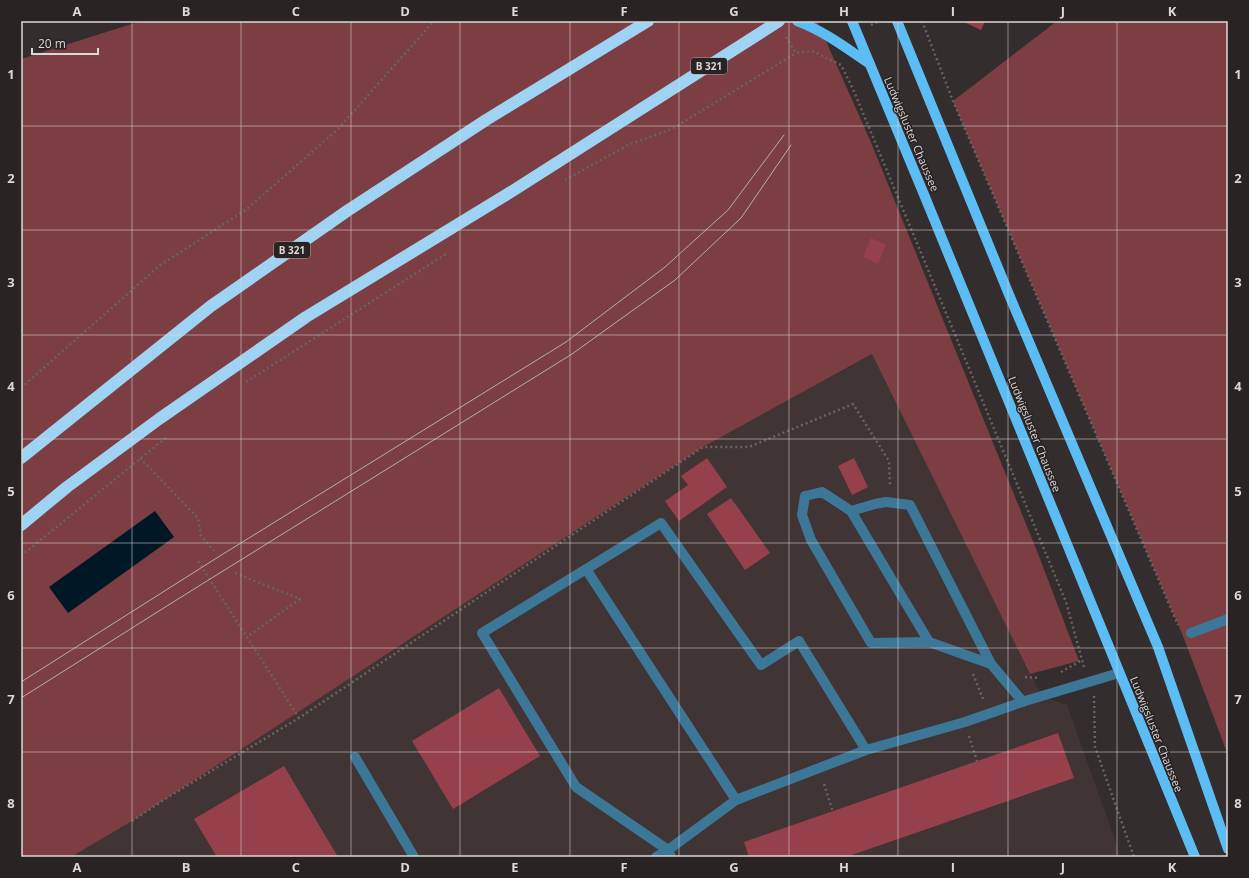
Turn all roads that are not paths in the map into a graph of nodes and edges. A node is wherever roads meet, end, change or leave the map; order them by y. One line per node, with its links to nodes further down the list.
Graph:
1 (648, 21): 7 (highway, B 321)
2 (778, 21): 9 (highway, B 321)
3 (796, 21): 6 (main road)
4 (852, 21): 6 (main road, Ludwigsluster Chaussee)
5 (899, 24): 20 (main road)
6 (870, 64): 15 (main road, Ludwigsluster Chaussee)
7 (21, 458)
8 (852, 511): 13 (lane); 13 (lane); 14 (lane)
9 (21, 525)
10 (586, 569): 17 (lane); 19 (lane); 21 (lane)
11 (1228, 620): 12 (lane)
12 (1191, 633)
13 (929, 642): 14 (lane)
14 (991, 664): 16 (lane)
15 (1119, 673): 16 (lane); 24 (main road, Ludwigsluster Chaussee)
16 (1023, 702): 17 (lane)
17 (866, 750): 19 (lane)
18 (355, 757): 22 (lane)
19 (736, 800): 21 (lane)
20 (1228, 849)
21 (670, 853): 23 (lane)
22 (414, 857)
23 (656, 857)
24 (1195, 857)

